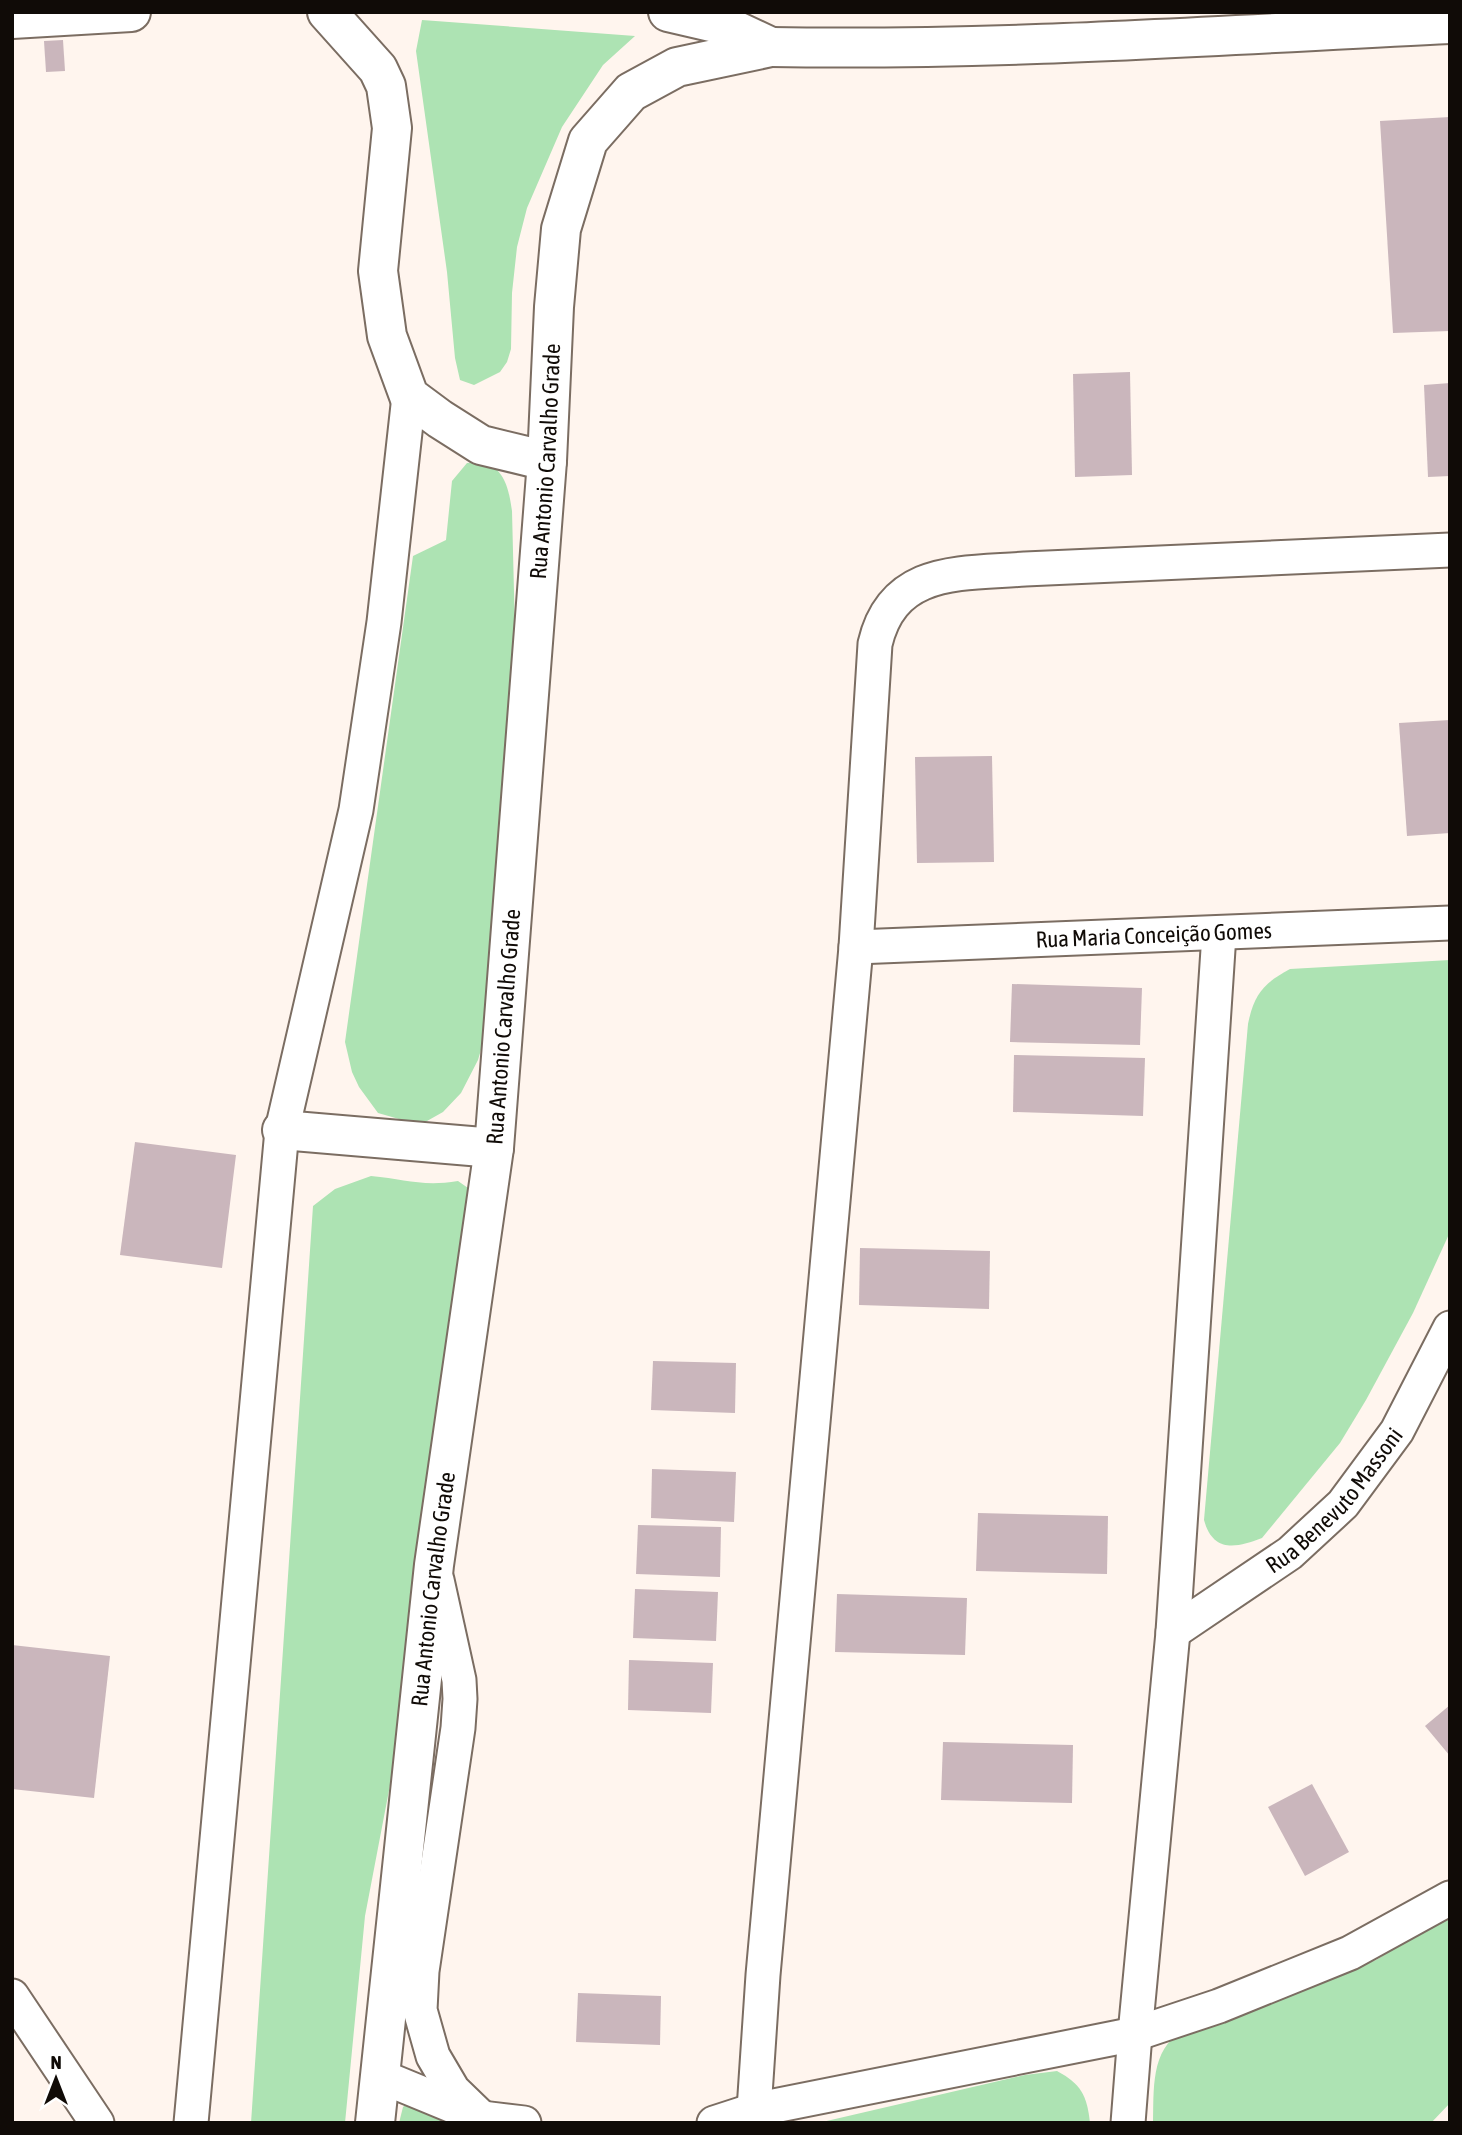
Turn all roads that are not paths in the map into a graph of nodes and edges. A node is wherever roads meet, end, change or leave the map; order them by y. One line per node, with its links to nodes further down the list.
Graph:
1 (131, 12): 4 (main road)
2 (327, 12): 7 (main road)
3 (667, 12): 6 (main road)
4 (12, 19)
5 (1450, 24): 6 (main road)
6 (771, 47): 8 (main road, Rua Antonio Carvalho Grade)
7 (409, 396): 8 (main road); 13 (street)
8 (547, 461): 14 (main road, Rua Antonio Carvalho Grade)
9 (1450, 550): 12 (street)
10 (1450, 923): 11 (street, Rua Maria Conceição Gomes)
11 (1219, 933): 12 (street, Rua Maria Conceição Gomes); 17 (street)
12 (856, 947): 22 (street)
13 (282, 1130): 14 (main road); 25 (street)
14 (494, 1148): 16 (main road, Rua Antonio Carvalho Grade)
15 (1450, 1328): 17 (street, Rua Benevuto Massoni)
16 (434, 1565): 21 (main road, Rua Antonio Carvalho Grade); 23 (street)
17 (1173, 1632): 20 (street)
18 (1450, 1898): 20 (street)
19 (12, 1996): 24 (street)
20 (1135, 2034): 22 (street); 29 (street)
21 (380, 2076): 23 (street); 26 (main road, Rua Antonio Carvalho Grade)
22 (754, 2110): 28 (street)
23 (482, 2120): 27 (street)
24 (97, 2123)
25 (191, 2123)
26 (375, 2123)
27 (524, 2123)
28 (714, 2123)
29 (1128, 2123)

